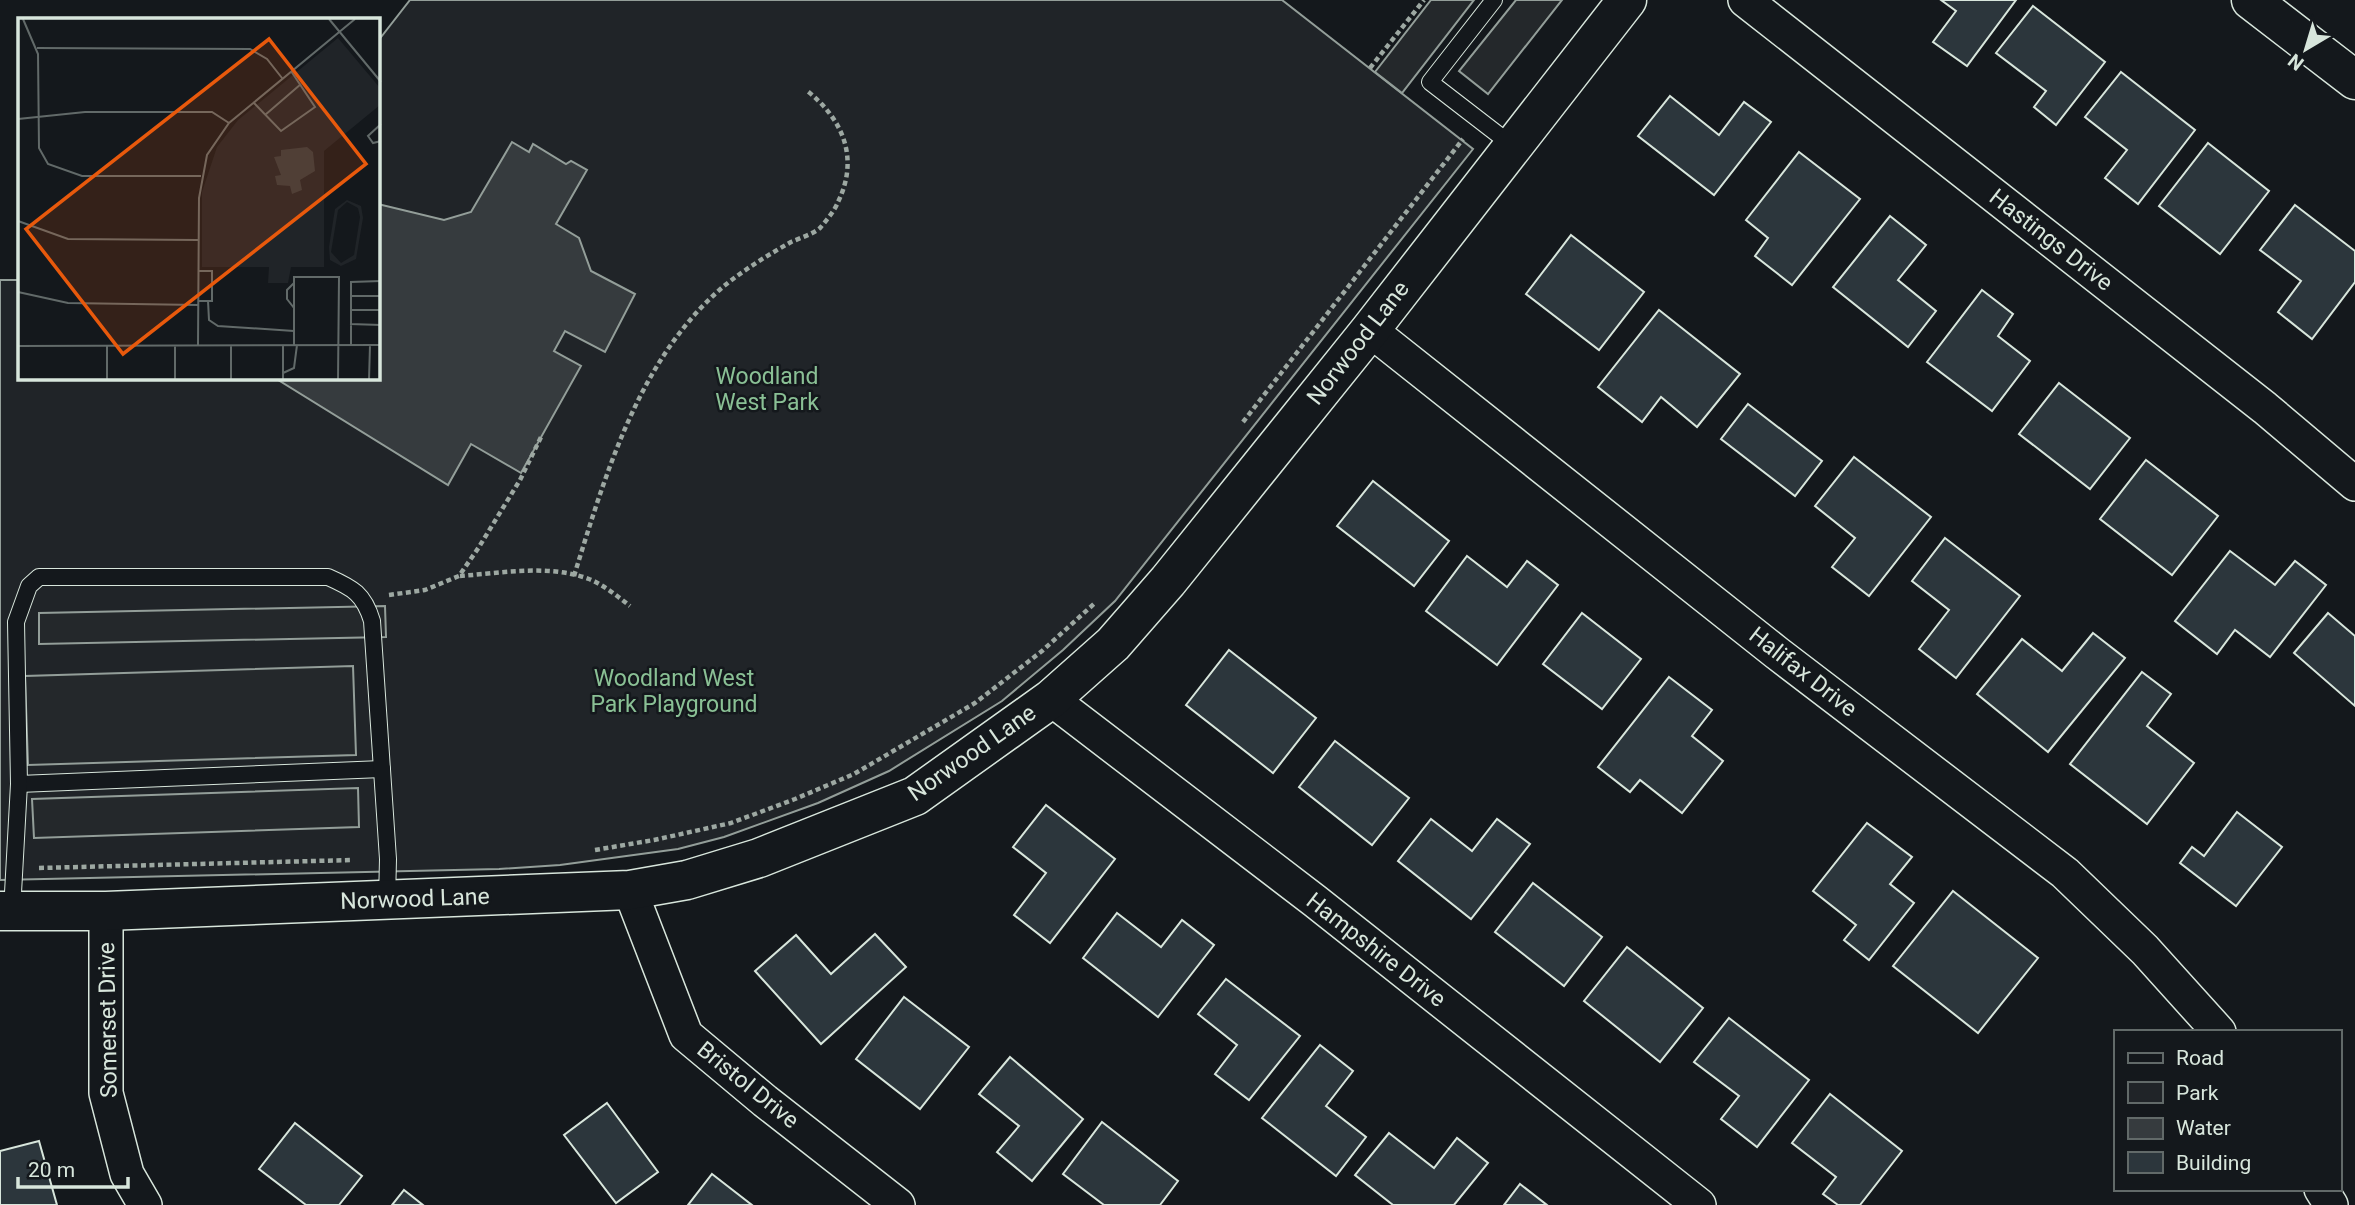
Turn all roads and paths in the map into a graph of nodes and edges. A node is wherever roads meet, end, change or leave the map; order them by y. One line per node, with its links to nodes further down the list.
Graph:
1 (1424, 0): 6 (path)
2 (1494, 0): 9 (lane)
3 (1627, 0): 10 (street, Norwood Lane)
4 (1745, 0): 13 (street, Hastings Drive)
5 (2251, 0): 7 (street)
6 (1370, 68)
7 (2355, 80)
8 (806, 90): 15 (path)
9 (1478, 120): 10 (lane); 12 (path)
10 (1513, 146): 11 (street, Norwood Lane)
11 (1370, 330): 18 (street, Norwood Lane); 28 (street, Halifax Drive)
12 (1242, 424)
13 (2355, 484)
14 (459, 576): 15 (path)
15 (574, 576): 17 (path)
16 (1098, 600): 21 (path)
17 (630, 606)
18 (1051, 699): 24 (street, Norwood Lane); 31 (street, Hampshire Drive)
19 (382, 769): 20 (lane); 20 (lane); 22 (lane)
20 (19, 784): 23 (lane)
21 (594, 851)
22 (388, 859): 23 (path); 25 (lane)
23 (15, 869): 26 (lane)
24 (630, 890): 25 (street, Norwood Lane); 30 (street, Bristol Drive)
25 (387, 900): 27 (street, Norwood Lane)
26 (6, 911): 27 (street, Norwood Lane)
27 (106, 911): 29 (street, Somerset Drive)
28 (2217, 1030)
29 (145, 1205)
30 (898, 1205)
31 (1699, 1205)

